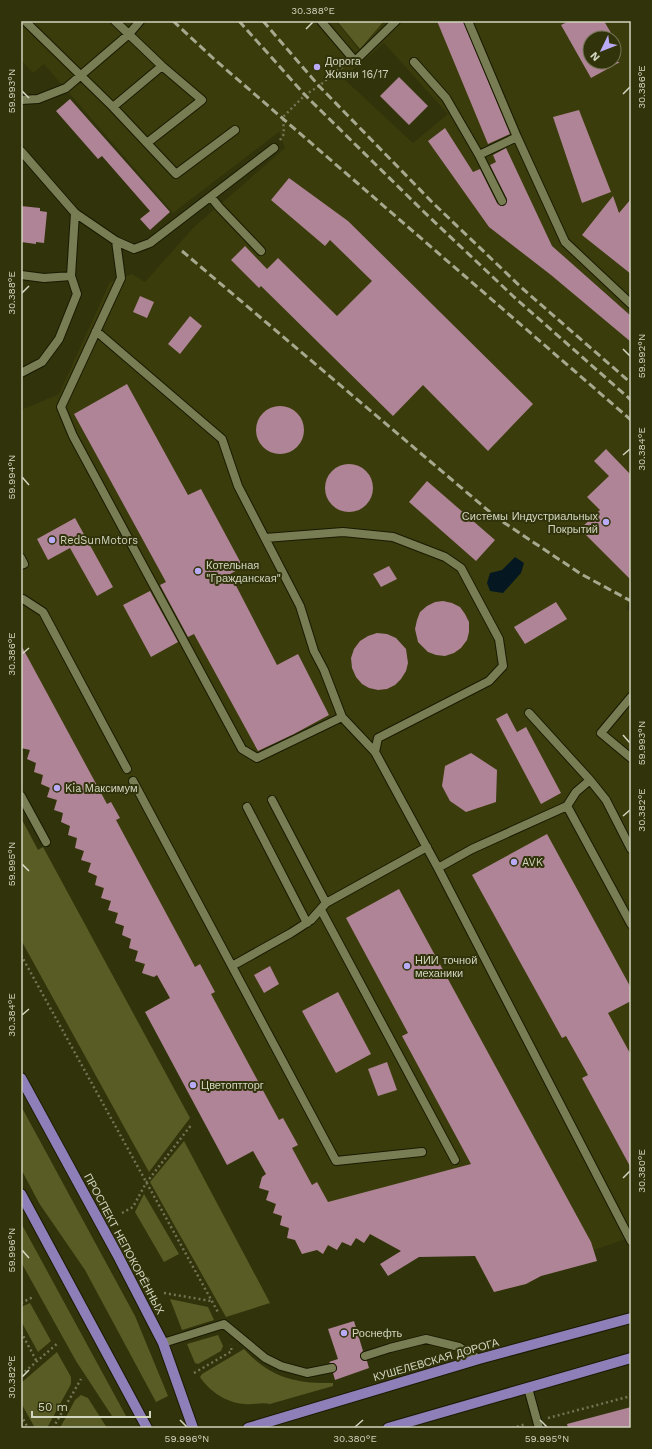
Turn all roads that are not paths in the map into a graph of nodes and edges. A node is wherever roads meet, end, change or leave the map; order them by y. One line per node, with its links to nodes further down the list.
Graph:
1 (25, 21): 10 (lane)
2 (115, 21): 7 (lane)
3 (140, 21): 7 (lane)
4 (321, 21): 5 (lane)
5 (396, 21)
6 (468, 21): 14 (lane)
7 (129, 34): 9 (lane); 10 (lane)
8 (414, 62): 18 (lane)
9 (162, 66): 12 (lane); 15 (lane)
10 (81, 75): 11 (lane); 12 (lane)
11 (21, 100)
12 (113, 107): 15 (lane)
13 (235, 130): 15 (lane)
14 (517, 137): 18 (lane); 26 (lane)
15 (146, 143)
16 (274, 148): 19 (lane)
17 (21, 151): 21 (lane)
18 (479, 155): 20 (lane)
19 (211, 197): 22 (lane); 23 (lane)
20 (502, 201)
21 (75, 213): 22 (lane); 25 (lane)
22 (116, 242): 27 (lane)
23 (261, 250)
24 (21, 275): 25 (lane)
25 (71, 276): 28 (lane)
26 (631, 304)
27 (96, 331): 29 (lane); 35 (lane)
28 (21, 373)
29 (265, 538): 35 (lane); 36 (lane)
30 (21, 558): 31 (lane)
31 (21, 565)
32 (21, 600): 38 (lane)
33 (631, 697): 37 (lane)
34 (530, 713): 40 (lane)
35 (342, 717): 36 (lane)
36 (375, 752): 46 (lane)
37 (631, 758)
38 (127, 769)
39 (133, 780): 53 (lane)
40 (590, 780): 43 (lane); 47 (lane)
41 (21, 796): 45 (lane)
42 (272, 800): 49 (lane)
43 (567, 806): 48 (lane); 52 (lane)
44 (247, 807): 51 (lane)
45 (46, 842)
46 (426, 847): 48 (lane); 49 (lane)
47 (631, 848)
48 (438, 868): 58 (lane)
49 (326, 903): 50 (lane)
50 (320, 910): 51 (lane); 56 (lane)
51 (307, 923): 53 (lane)
52 (631, 924)
53 (232, 966): 55 (lane)
54 (21, 1078): 60 (main road, ПРОСПЕКТ НЕПОКОРЁННЫХ)
55 (422, 1152)
56 (455, 1160)
57 (21, 1194): 67 (main road)
58 (631, 1241)
59 (631, 1318): 63 (main road, КУШЕЛЕВСКАЯ ДОРОГА)
60 (163, 1343): 64 (lane); 68 (main road, ПРОСПЕКТ НЕПОКОРЁННЫХ)
61 (365, 1356): 63 (lane)
62 (631, 1358): 65 (main road)
63 (479, 1359): 69 (main road, КУШЕЛЕВСКАЯ ДОРОГА)
64 (332, 1368)
65 (528, 1388): 66 (lane); 70 (main road)
66 (538, 1424)
67 (147, 1428)
68 (193, 1428)
69 (248, 1428)
70 (388, 1428)

